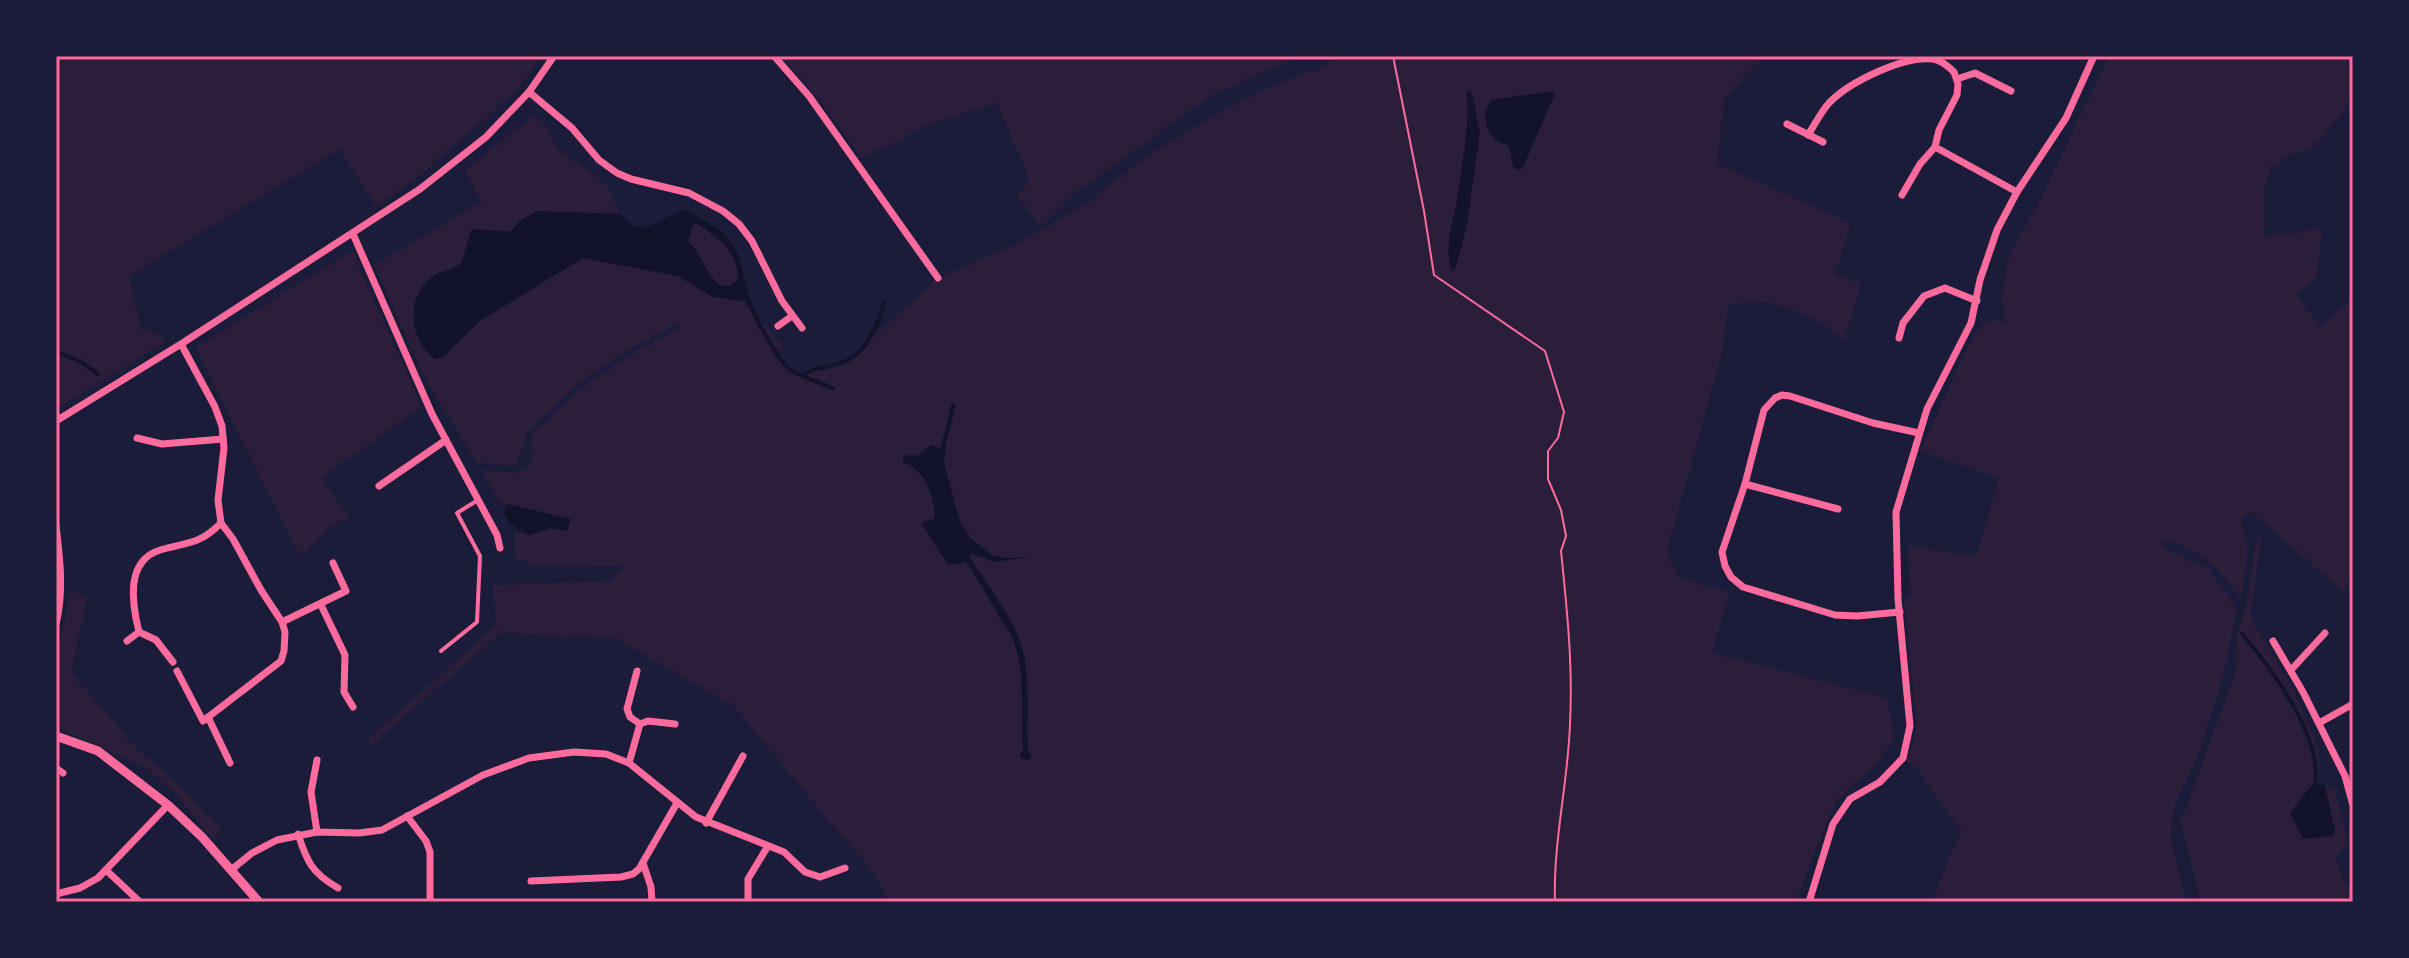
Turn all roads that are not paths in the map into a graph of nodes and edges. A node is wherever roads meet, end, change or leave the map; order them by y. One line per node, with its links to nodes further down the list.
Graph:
1 (554, 56): 6 (street)
2 (774, 56): 14 (street)
3 (2094, 56): 11 (street)
4 (1957, 79): 5 (street); 8 (street); 10 (street)
5 (2011, 91)
6 (529, 92): 13 (street); 16 (street)
7 (1787, 124): 8 (street)
8 (1808, 135): 9 (street)
9 (1823, 142)
10 (1935, 147): 11 (street); 12 (street)
11 (2017, 192): 15 (street)
12 (1902, 195)
13 (353, 234): 20 (street); 25 (street)
14 (938, 278)
15 (1977, 301): 19 (street); 22 (street)
16 (792, 316): 17 (street); 18 (street)
17 (778, 326)
18 (802, 328)
19 (1899, 338)
20 (181, 344): 21 (street); 24 (street)
21 (56, 421)
22 (1919, 433): 26 (street); 36 (street)
23 (137, 438): 24 (street)
24 (223, 439): 30 (street)
25 (446, 440): 27 (street); 28 (street)
26 (1745, 484): 29 (street); 36 (street)
27 (379, 486)
28 (479, 500): 33 (street); 43 (lane)
29 (1838, 509)
30 (221, 523): 37 (street); 39 (street)
31 (56, 526): 32 (street)
32 (57, 546): 38 (street)
33 (500, 548)
34 (333, 563): 35 (street)
35 (321, 605): 37 (street); 49 (street)
36 (1900, 612): 80 (street)
37 (282, 622): 50 (street)
38 (56, 624)
39 (139, 632): 41 (street); 44 (street)
40 (2325, 633): 45 (street)
41 (127, 641)
42 (2273, 641): 45 (street)
43 (441, 651)
44 (173, 662)
45 (2291, 670): 51 (street)
46 (177, 671): 50 (street)
47 (637, 671): 52 (street)
48 (2353, 704): 51 (street)
49 (353, 707)
50 (206, 719): 57 (street)
51 (2319, 723): 59 (street)
52 (640, 724): 53 (street); 58 (street)
53 (675, 724)
54 (56, 736): 61 (street)
55 (743, 756): 64 (street)
56 (317, 760): 65 (street)
57 (230, 763)
58 (629, 763): 60 (street); 63 (street)
59 (2352, 791): 62 (street)
60 (677, 803): 64 (street); 68 (street)
61 (168, 805): 70 (street); 71 (street)
62 (2353, 805)
63 (407, 816): 65 (street); 77 (street)
64 (706, 823): 67 (street)
65 (317, 832): 66 (street)
66 (298, 834): 71 (street); 73 (street)
67 (768, 846): 69 (street); 79 (street)
68 (643, 863): 72 (street); 78 (street)
69 (845, 868)
70 (106, 870): 74 (street); 75 (street)
71 (231, 870): 76 (street)
72 (531, 881)
73 (338, 888)
74 (56, 894)
75 (140, 902)
76 (259, 902)
77 (430, 902)
78 (652, 902)
79 (748, 902)
80 (1809, 902)

